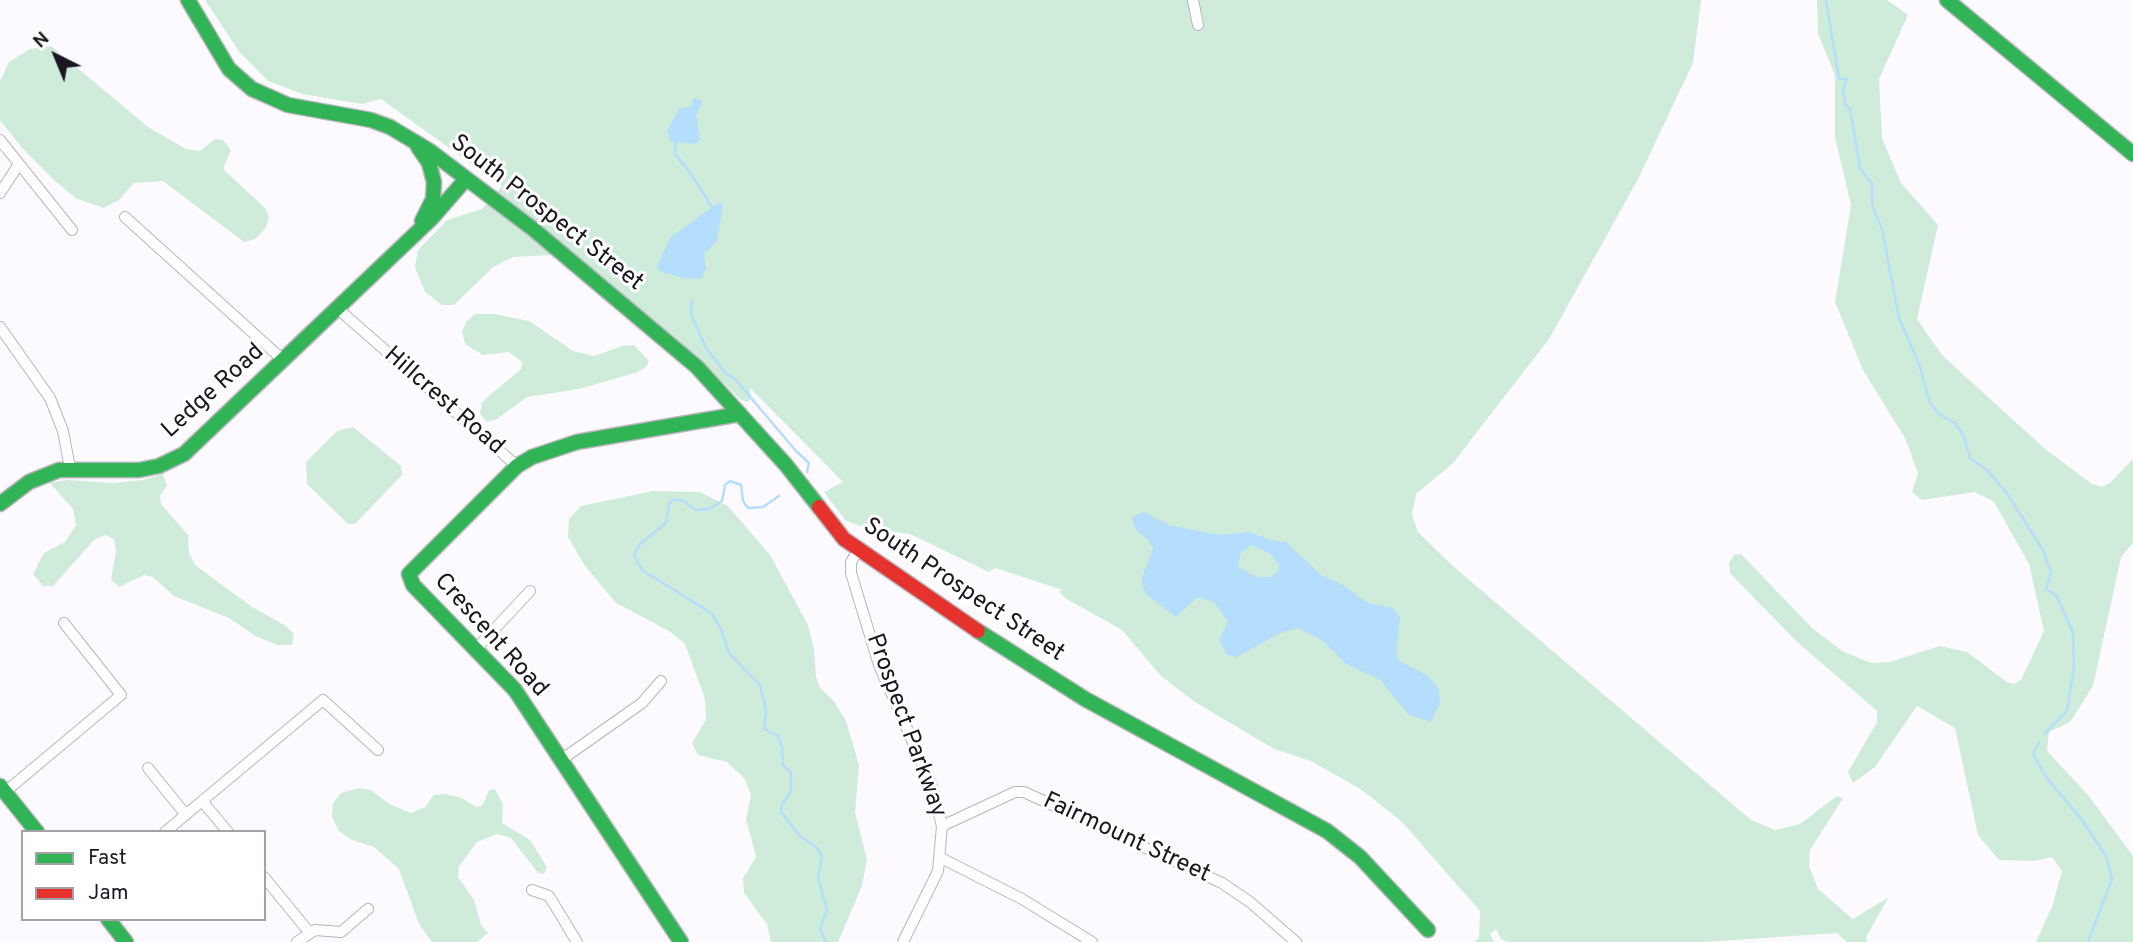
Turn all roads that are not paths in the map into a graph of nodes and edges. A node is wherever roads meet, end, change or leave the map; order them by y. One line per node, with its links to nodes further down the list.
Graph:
1 (188, 0): 6 (street, South Prospect Street)
2 (1193, 0): 4 (street)
3 (1947, 0): 7 (street)
4 (1198, 25)
5 (0, 140): 8 (street)
6 (415, 143): 9 (street, South Prospect Street); 12 (street, Ledge Road)
7 (2133, 153)
8 (19, 164): 10 (street); 13 (street)
9 (466, 179): 12 (street, Ledge Road); 17 (street, South Prospect Street)
10 (0, 193)
11 (125, 217): 16 (street)
12 (417, 228): 14 (street, Ledge Road)
13 (72, 230)
14 (340, 311): 16 (street, Ledge Road); 18 (street, Hillcrest Road)
15 (0, 327): 19 (street)
16 (282, 360): 19 (street, Ledge Road)
17 (740, 414): 18 (street, Crescent Road); 21 (street, South Prospect Street)
18 (517, 466): 24 (street, Crescent Road)
19 (70, 468): 20 (street, Ledge Road)
20 (0, 504)
21 (859, 549): 32 (street, Prospect Parkway); 41 (street, South Prospect Street)
22 (530, 591): 24 (street)
23 (64, 623): 29 (street)
24 (476, 649): 27 (street, Crescent Road)
25 (661, 681): 27 (street)
26 (378, 750): 30 (street)
27 (561, 760): 43 (street, Crescent Road)
28 (148, 768): 31 (street)
29 (2, 789): 33 (street)
30 (202, 801): 31 (street); 35 (street)
31 (186, 815): 34 (street)
32 (942, 826): 36 (street, Prospect Parkway); 49 (street, Fairmount Street)
33 (35, 830)
34 (167, 830)
35 (226, 830)
36 (941, 858): 47 (street, Prospect Parkway); 48 (street)
37 (266, 879): 42 (street)
38 (532, 890): 46 (street)
39 (369, 909): 42 (street)
40 (110, 921): 44 (street)
41 (1427, 930)
42 (309, 932): 45 (street)
43 (675, 940)
44 (126, 942)
45 (297, 942)
46 (576, 942)
47 (903, 942)
48 (1091, 942)
49 (1296, 942)

